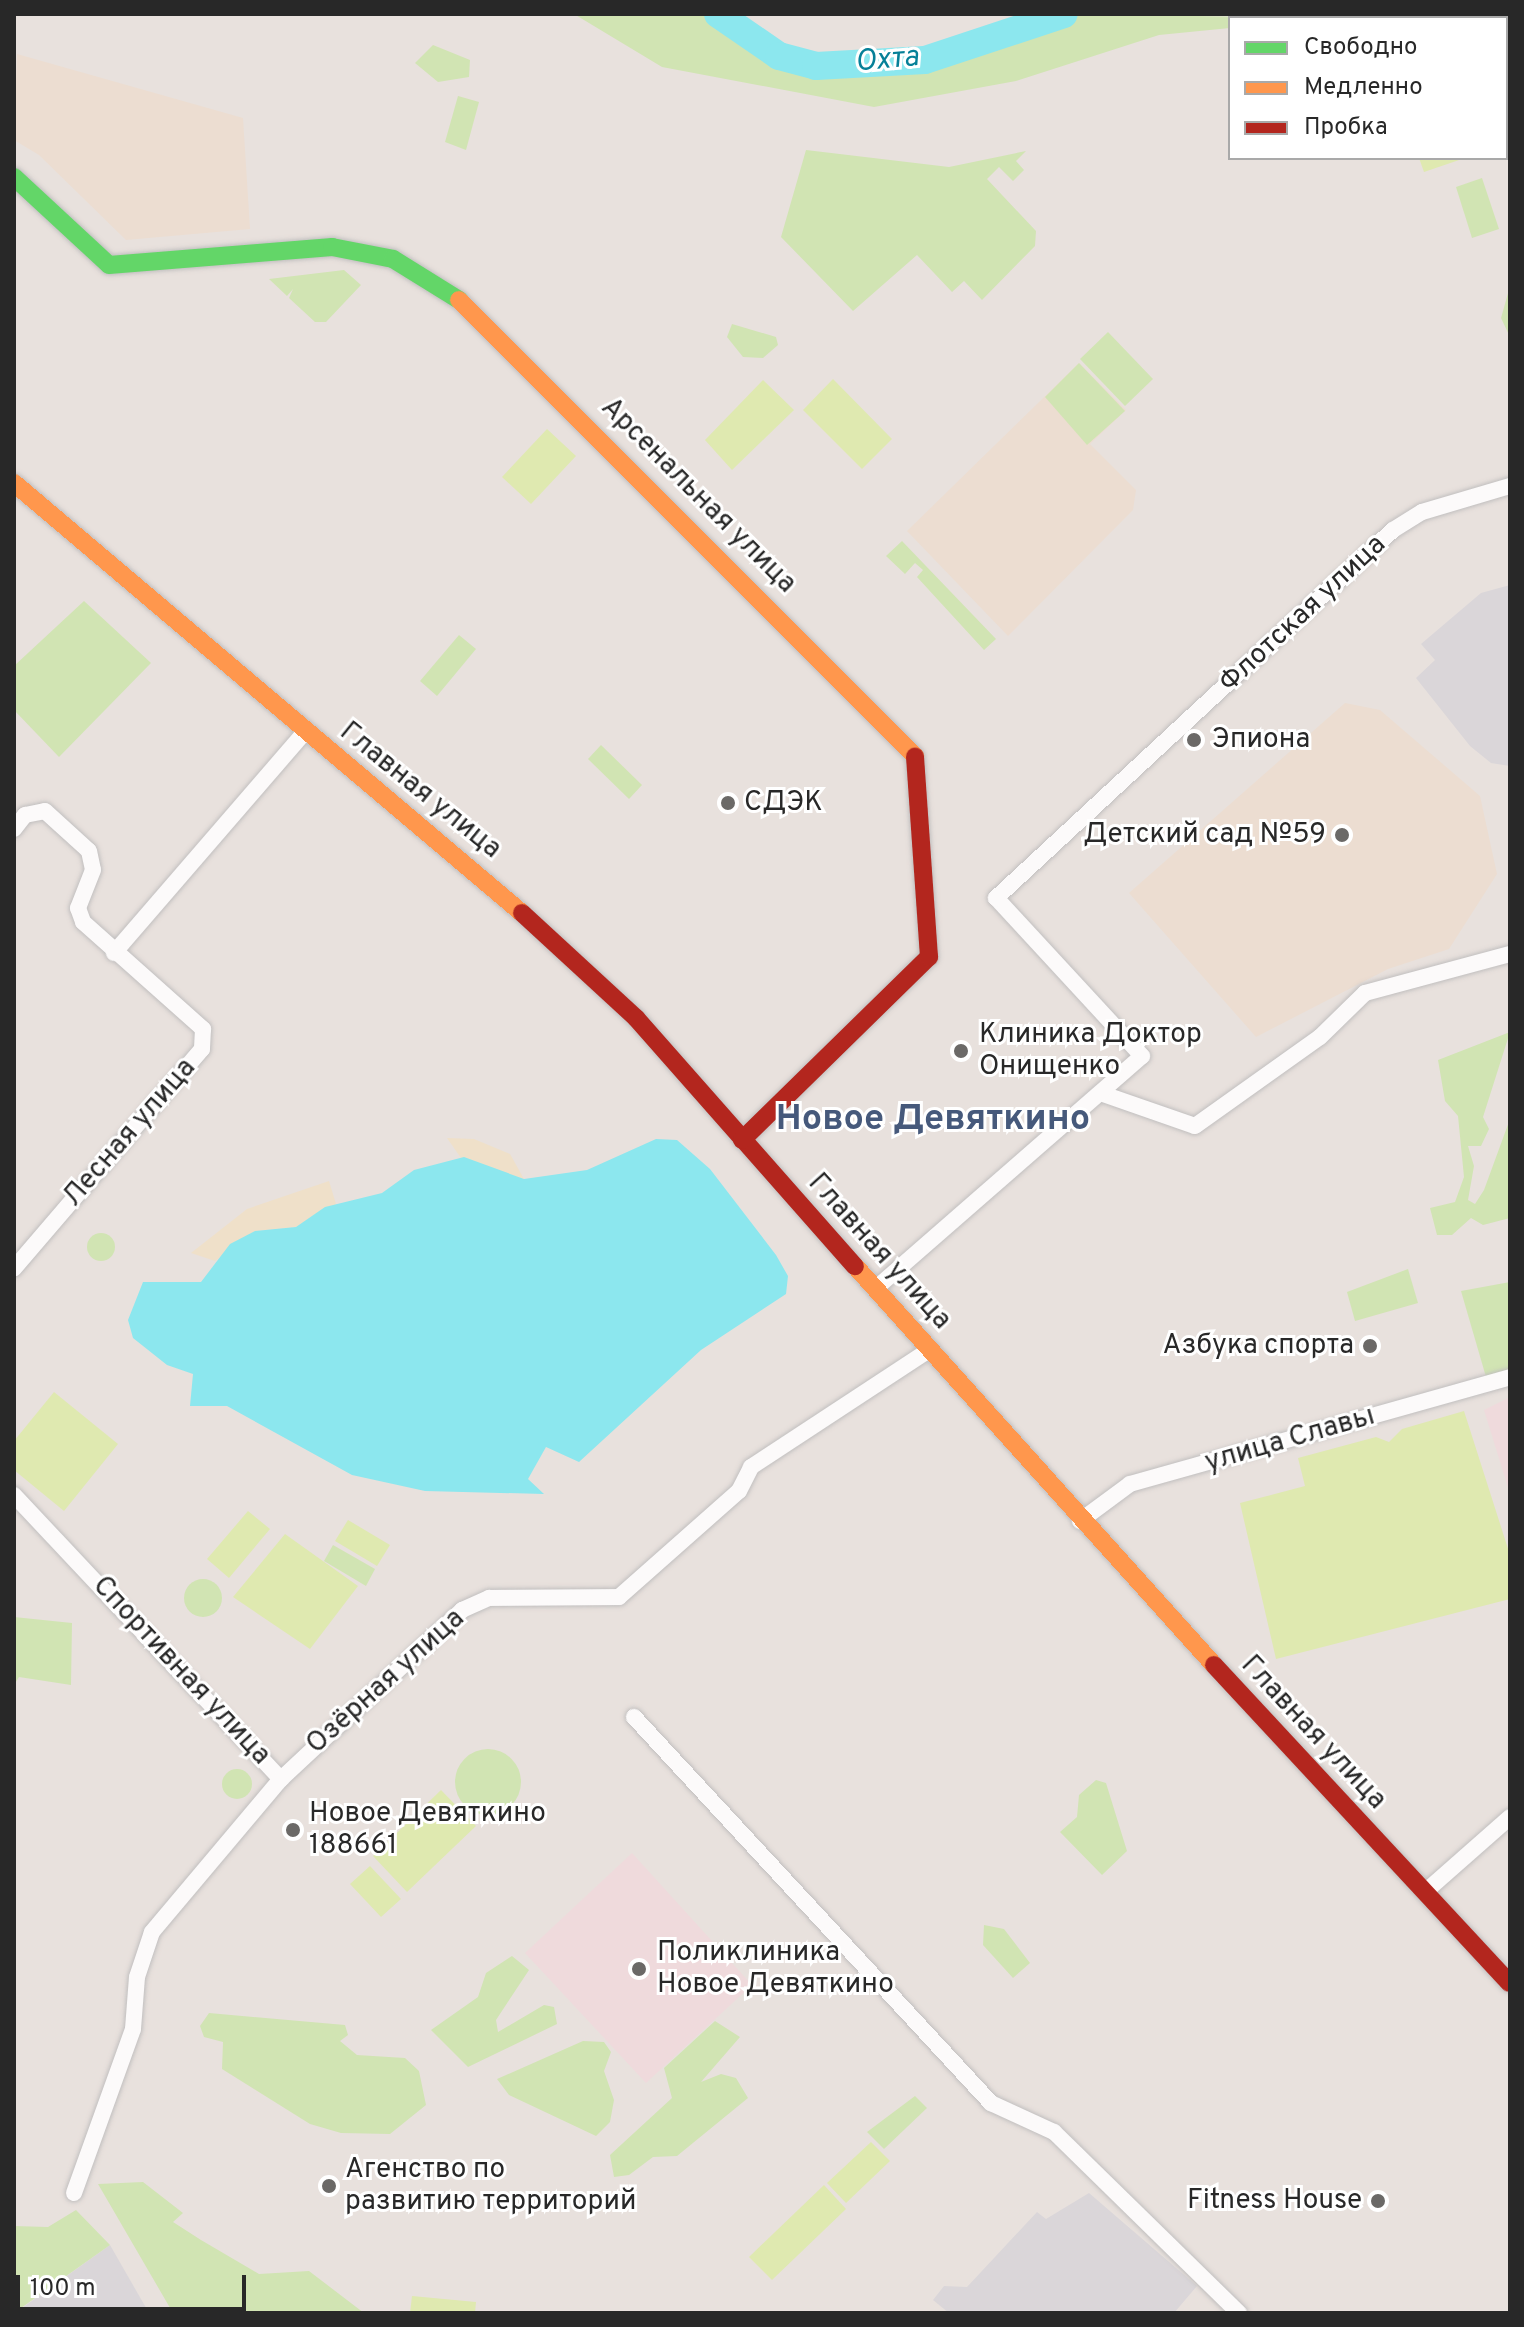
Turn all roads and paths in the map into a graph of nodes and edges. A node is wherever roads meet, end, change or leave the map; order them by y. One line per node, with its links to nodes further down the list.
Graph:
1 (14, 177): 9 (main road, Арсенальная улица)
2 (14, 483): 4 (main road, Главная улица)
3 (1510, 486): 8 (street, Флотская улица)
4 (304, 733): 6 (street); 9 (main road, Главная улица)
5 (14, 829): 6 (street, Лесная улица)
6 (114, 953): 10 (street, Лесная улица)
7 (1510, 954): 8 (street)
8 (1103, 1094): 11 (street)
9 (742, 1140): 11 (main road, Главная улица)
10 (14, 1268)
11 (875, 1289): 12 (main road, Главная улица)
12 (929, 1350): 15 (main road, Главная улица); 17 (street, Озёрная улица)
13 (1510, 1377): 15 (street, улица Славы)
14 (14, 1495): 17 (street, Спортивная улица)
15 (1080, 1521): 19 (main road, Главная улица)
16 (634, 1717): 22 (street)
17 (281, 1779): 21 (street, Озёрная улица)
18 (1510, 1817): 19 (street)
19 (1425, 1892): 20 (main road, Главная улица)
20 (1510, 1983)
21 (74, 2193)
22 (1239, 2313)

